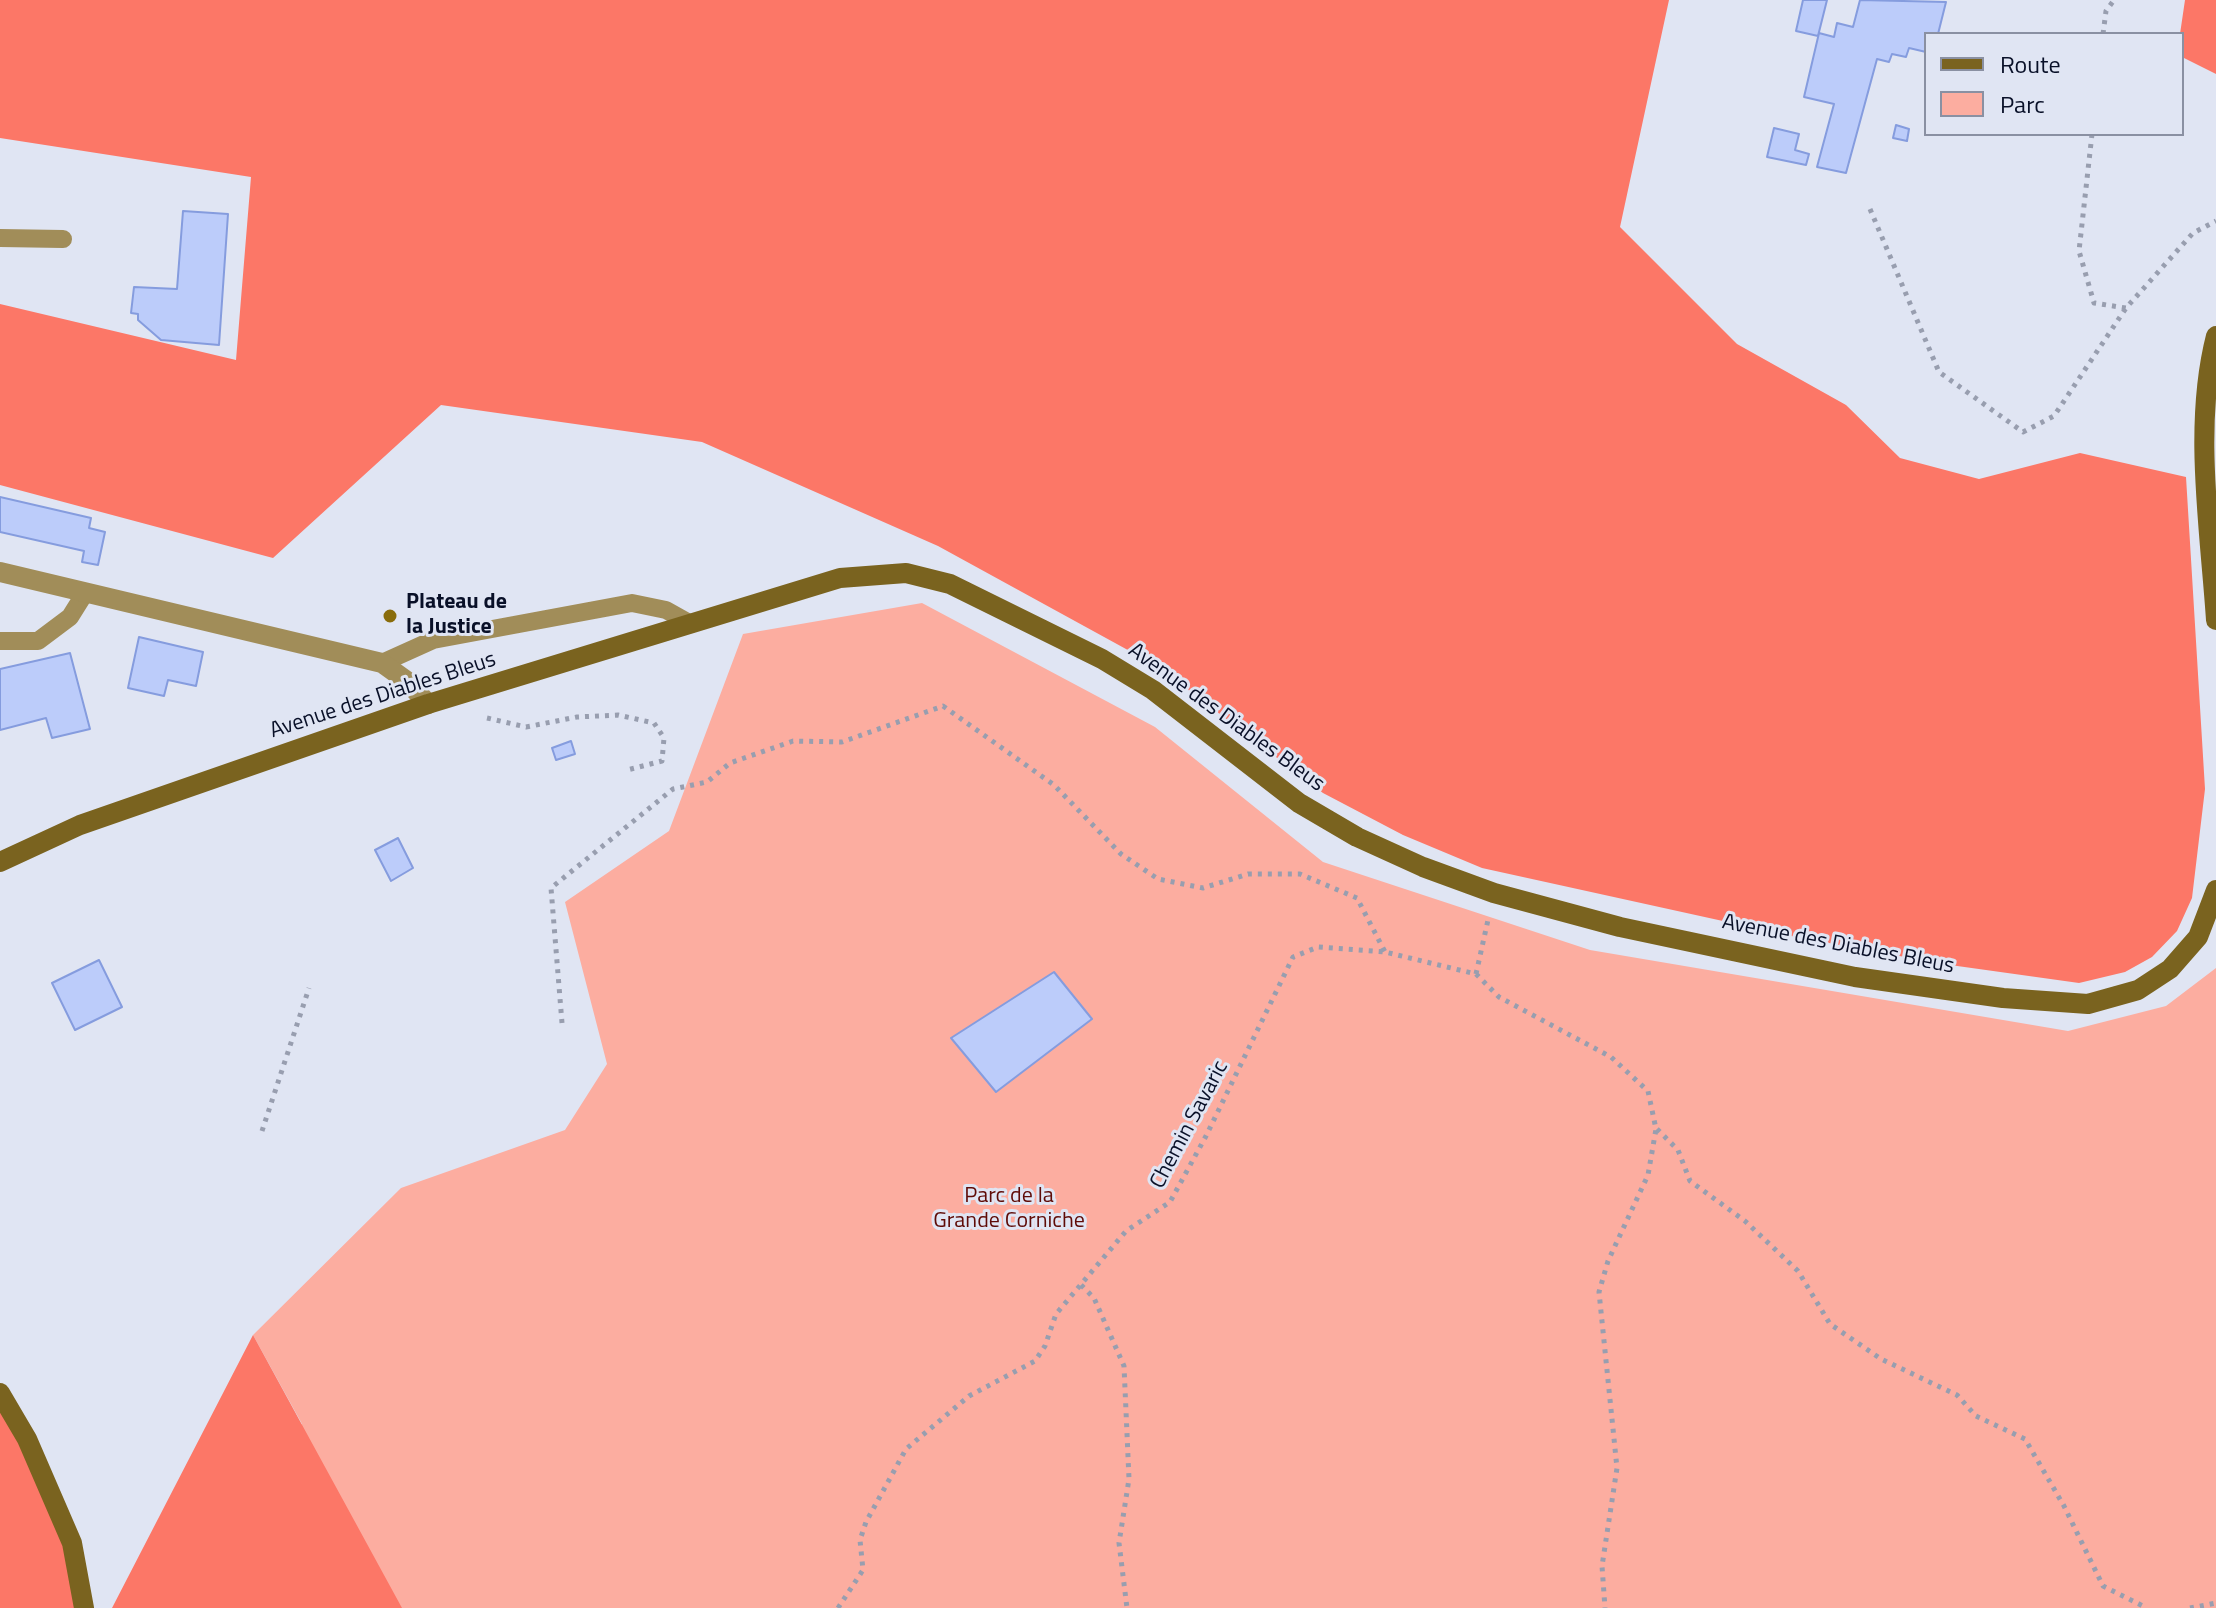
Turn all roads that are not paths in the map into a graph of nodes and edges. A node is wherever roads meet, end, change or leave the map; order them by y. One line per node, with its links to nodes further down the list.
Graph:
1 (0, 238): 2 (lane)
2 (63, 239)
3 (2216, 336): 6 (main road)
4 (0, 572): 5 (street)
5 (85, 593): 8 (lane); 9 (street)
6 (2216, 620)
7 (691, 624): 9 (lane); 10 (main road, Avenue des Diables Bleus); 12 (main road, Avenue des Diables Bleus)
8 (0, 641)
9 (382, 663): 10 (street)
10 (428, 704): 11 (main road, Avenue des Diables Bleus)
11 (0, 862)
12 (2216, 890)
13 (0, 1393): 14 (main road)
14 (84, 1608)

